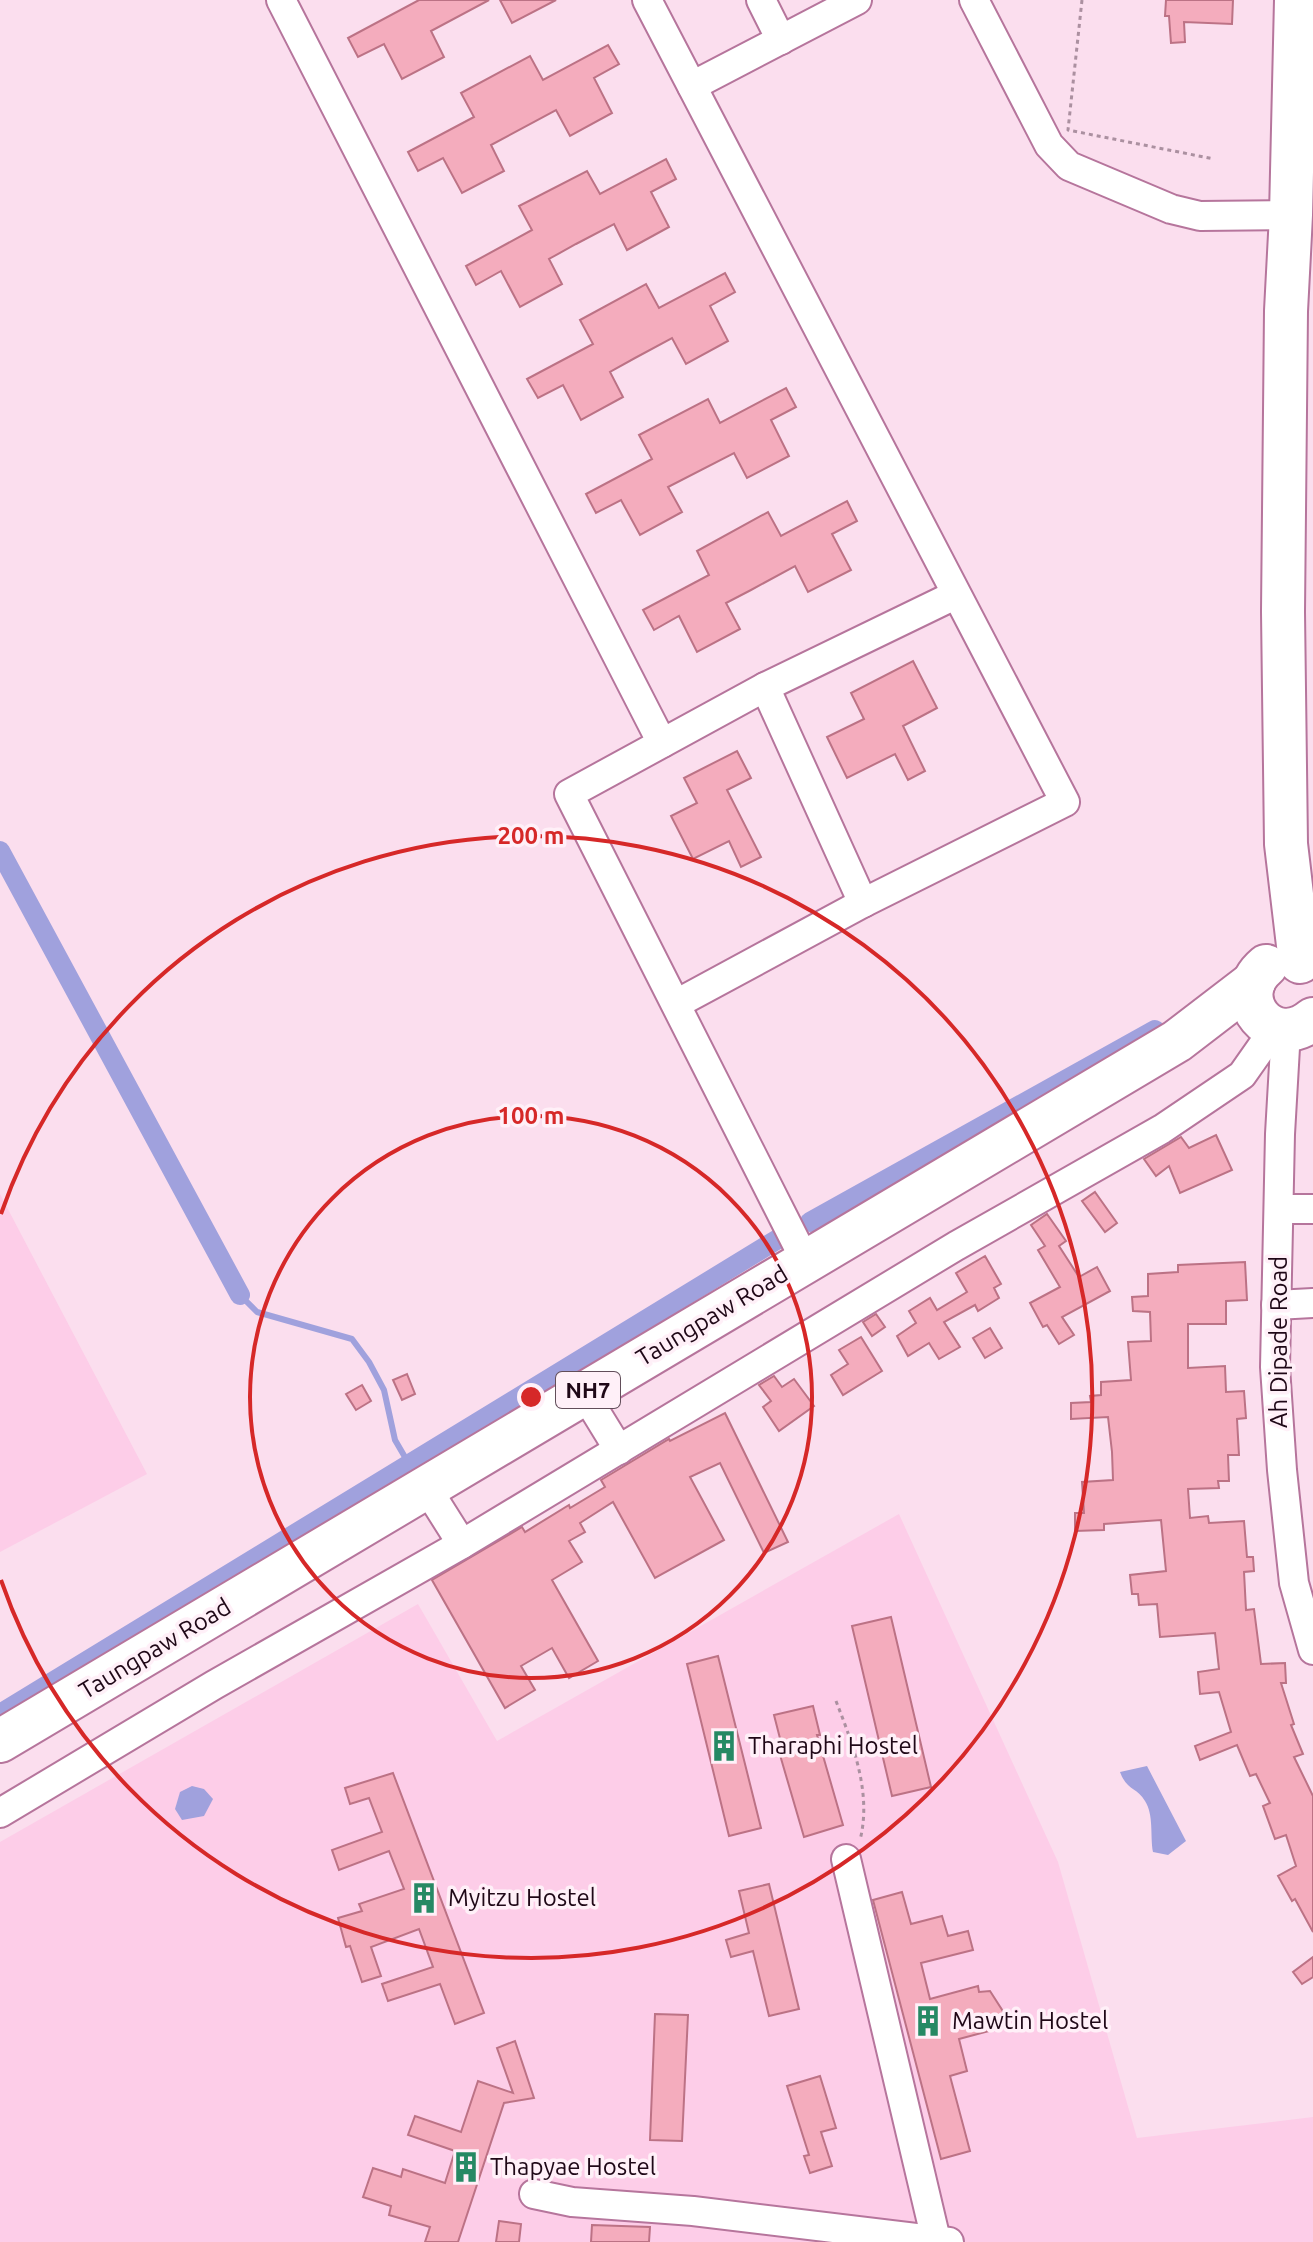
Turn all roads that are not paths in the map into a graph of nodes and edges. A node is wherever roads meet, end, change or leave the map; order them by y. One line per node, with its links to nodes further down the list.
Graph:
1 (281, 0): 13 (street)
2 (647, 0): 8 (street)
3 (761, 0): 7 (street)
4 (857, 0): 7 (street)
5 (974, 0): 9 (street)
6 (1296, 0): 9 (highway)
7 (781, 40): 8 (street)
8 (692, 86): 11 (street)
9 (1291, 215): 10 (highway)
10 (1299, 311): 15 (highway)
11 (955, 595): 12 (street); 14 (street)
12 (765, 687): 13 (street); 14 (street)
13 (662, 743): 16 (street)
14 (863, 903): 16 (street)
15 (1284, 970): 17 (highway); 18 (highway, Taungpaw Road / NH7)
16 (676, 1004): 21 (street)
17 (1285, 1025): 18 (highway, Taungpaw Road / NH7); 19 (street, Ah Dipade Road); 25 (street)
18 (1177, 1041): 21 (highway, Taungpaw Road / NH7)
19 (1280, 1209): 20 (street); 23 (street, Ah Dipade Road)
20 (1313, 1209)
21 (805, 1260): 24 (highway, Taungpaw Road / NH7)
22 (1313, 1303): 23 (street)
23 (1276, 1305): 28 (street, Ah Dipade Road)
24 (584, 1393): 25 (street); 26 (highway, Taungpaw Road / NH7)
25 (619, 1450): 27 (street)
26 (426, 1487): 27 (street); 29 (highway, Taungpaw Road / NH7)
27 (462, 1544): 30 (street)
28 (1313, 1650)
29 (0, 1741)
30 (0, 1813)
31 (846, 1859): 33 (street)
32 (534, 2194): 33 (street)
33 (943, 2241)

